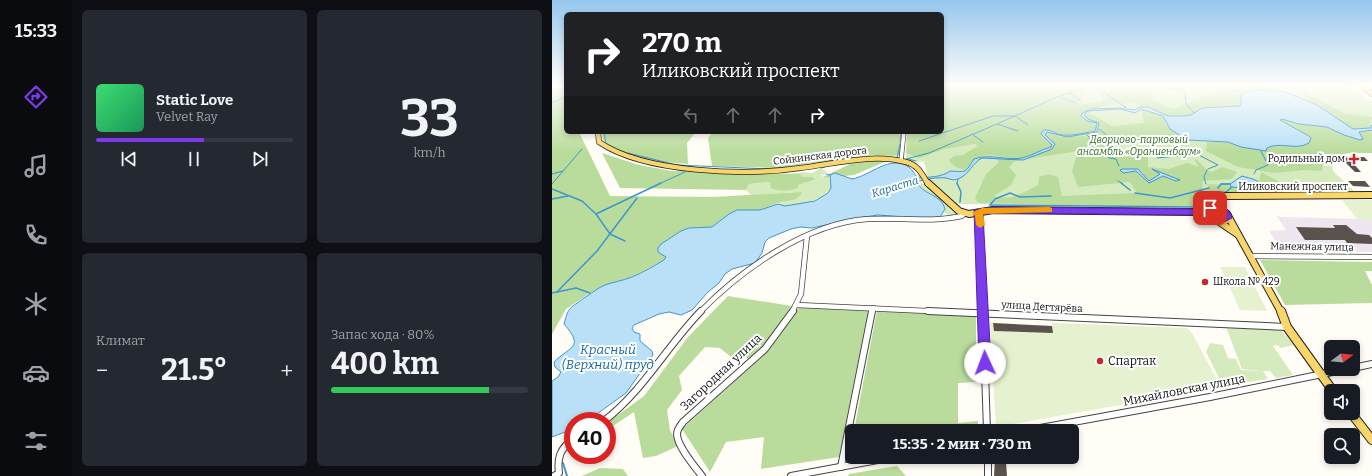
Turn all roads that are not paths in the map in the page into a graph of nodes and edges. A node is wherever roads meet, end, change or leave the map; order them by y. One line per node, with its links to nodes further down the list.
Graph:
1 (598, 134): 3 (main road, Сойкинская дорога)
2 (904, 134): 3 (street)
3 (902, 161): 8 (main road, Сойкинская дорога)
4 (1372, 195): 5 (main road, Иликовский проспект)
5 (1210, 209): 7 (main road, Иликовский проспект); 9 (main road); 10 (main road)
6 (977, 212): 7 (main road, Иликовский проспект); 8 (main road, Иликовский проспект); 17 (street)
7 (1195, 212): 10 (main road, Иликовский проспект)
8 (965, 213): 11 (street)
9 (1228, 215): 10 (main road); 12 (main road)
10 (1216, 220): 12 (main road, Иликовский проспект)
11 (807, 236): 15 (street, Загородная улица); 24 (street)
12 (1241, 238): 13 (main road)
13 (1251, 256): 14 (street, Манежная улица); 18 (main road)
14 (1372, 257)
15 (797, 305): 16 (street, улица Дегтярёва); 34 (street, Загородная улица)
16 (873, 308): 17 (street, улица Дегтярёва); 32 (street)
17 (983, 313): 18 (street, улица Дегтярёва); 26 (street)
18 (1287, 327): 22 (main road)
19 (1372, 364): 20 (street)
20 (1360, 367)
21 (1324, 373): 22 (street, Михайловская улица)
22 (1321, 374): 23 (main road); 27 (street, Михайловская улица)
23 (1328, 384)
24 (615, 412)
25 (1356, 420): 28 (main road)
26 (987, 424)
27 (1062, 424)
28 (1372, 440)
29 (564, 448): 33 (street)
30 (856, 464): 32 (street)
31 (988, 464): 36 (street)
32 (840, 467): 35 (street)
33 (558, 475)
34 (702, 476)
35 (792, 476)
36 (988, 476)

